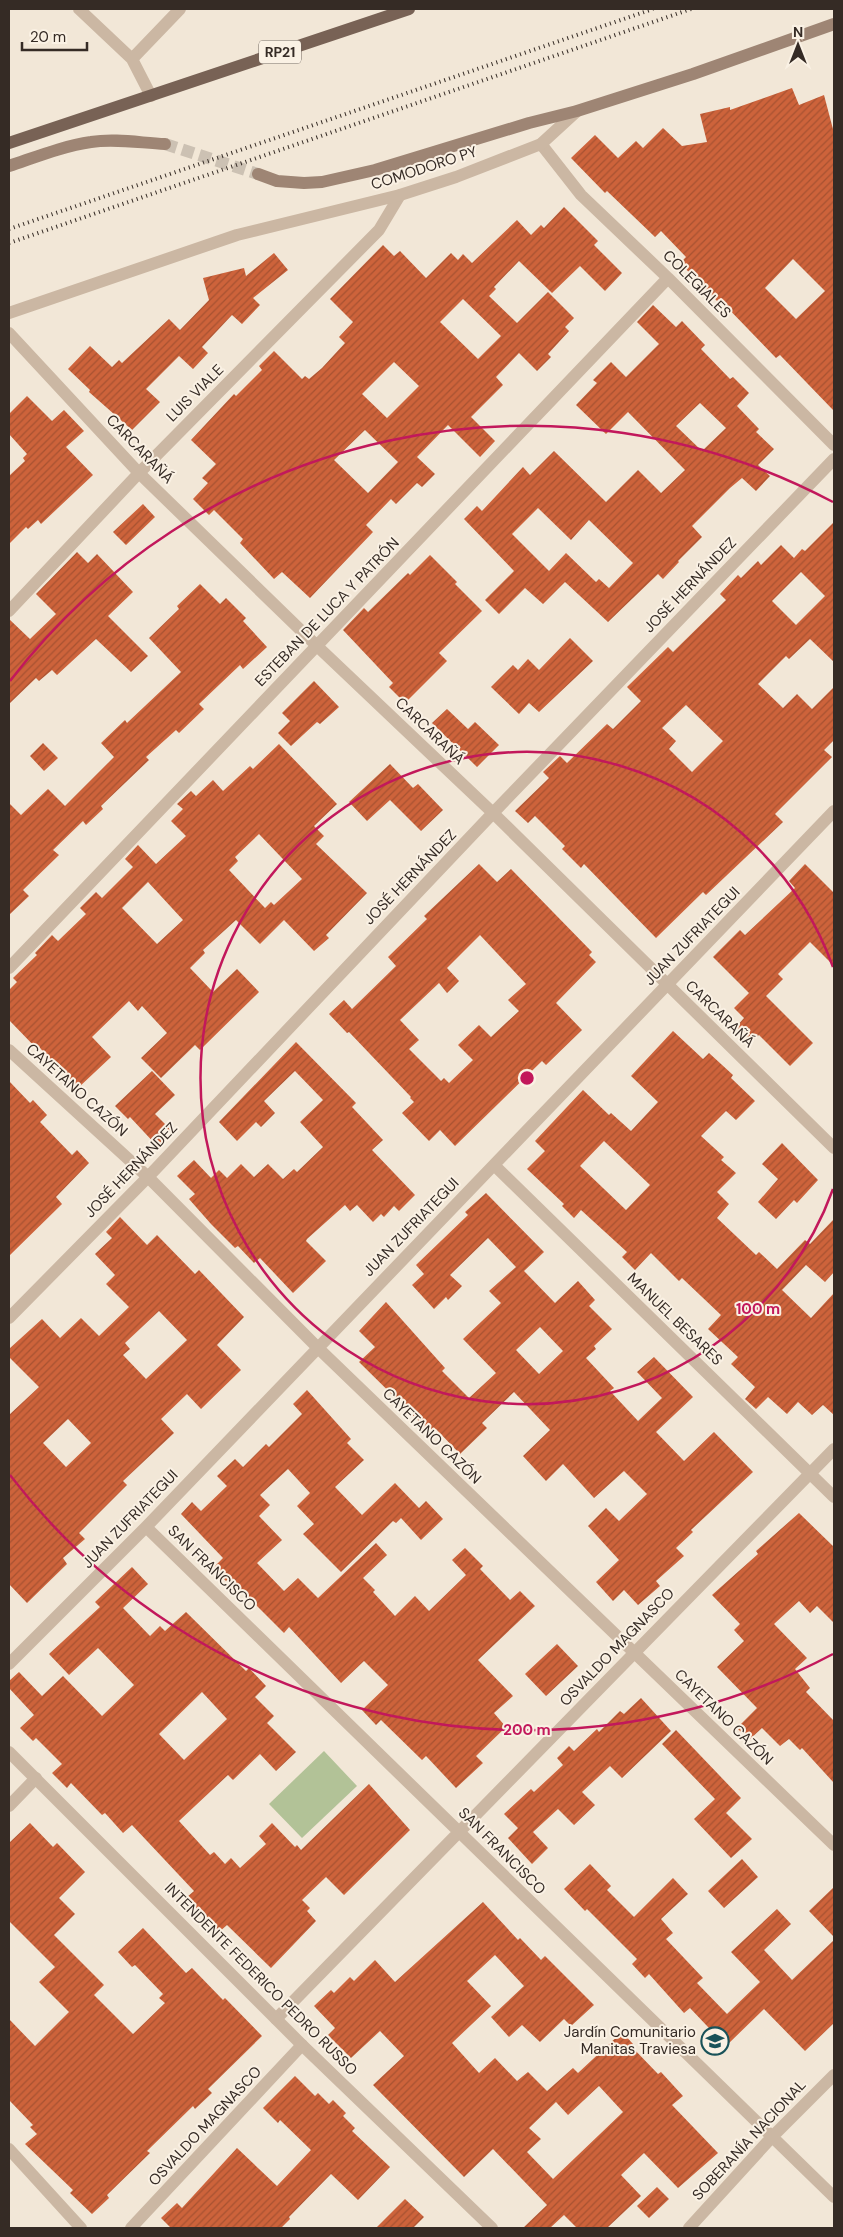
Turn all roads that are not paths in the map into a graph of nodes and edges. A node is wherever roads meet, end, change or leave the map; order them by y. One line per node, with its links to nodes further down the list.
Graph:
1 (79, 9): 5 (street)
2 (180, 9): 5 (street)
3 (409, 9): 6 (main road, RP21)
4 (834, 24): 7 (main road, COMODORO PY)
5 (132, 59): 6 (street)
6 (151, 96): 8 (main road, RP21)
7 (576, 112): 10 (street, COMODORO PY); 12 (main road)
8 (9, 143)
9 (165, 144): 11 (main road)
10 (541, 144): 13 (street, COMODORO PY); 14 (street, COLEGIALES)
11 (9, 166)
12 (258, 174)
13 (400, 195): 15 (street, COMODORO PY); 19 (street, LUIS VIALE)
14 (668, 278): 17 (street, COLEGIALES); 21 (street, ESTEBAN DE LUCA Y PATRÓN)
15 (9, 313)
16 (9, 333): 19 (street, CARCARAÑÁ)
17 (834, 445)
18 (834, 459): 23 (street, JOSÉ HERNÁNDEZ)
19 (139, 473): 20 (street, LUIS VIALE); 21 (street, CARCARAÑÁ)
20 (9, 611)
21 (317, 646): 23 (street, CARCARAÑÁ); 24 (street, ESTEBAN DE LUCA Y PATRÓN)
22 (834, 811): 25 (street, JUAN ZUFRIATEGUI)
23 (493, 813): 25 (street, CARCARAÑÁ); 29 (street, JOSÉ HERNÁNDEZ)
24 (9, 968)
25 (667, 985): 27 (street, CARCARAÑÁ); 28 (street, JUAN ZUFRIATEGUI)
26 (9, 1050): 29 (street, CAYETANO CAZÓN)
27 (834, 1148)
28 (494, 1165): 31 (street, JUAN ZUFRIATEGUI); 33 (street, MANUEL BESARES)
29 (148, 1177): 30 (street, JOSÉ HERNÁNDEZ); 31 (street, CAYETANO CAZÓN)
30 (9, 1318)
31 (317, 1347): 35 (street, JUAN ZUFRIATEGUI); 36 (street, CAYETANO CAZÓN)
32 (834, 1449): 33 (street, OSVALDO MAGNASCO)
33 (811, 1474): 34 (street, MANUEL BESARES); 36 (street, OSVALDO MAGNASCO)
34 (834, 1497)
35 (146, 1527): 37 (street, JUAN ZUFRIATEGUI); 41 (street, SAN FRANCISCO)
36 (634, 1653): 41 (street, OSVALDO MAGNASCO); 42 (street, CAYETANO CAZÓN)
37 (9, 1664)
38 (9, 1752): 39 (street, INTENDENTE FEDERICO PEDRO RUSSO)
39 (36, 1778): 40 (street); 43 (street, INTENDENTE FEDERICO PEDRO RUSSO)
40 (9, 1806)
41 (460, 1831): 43 (street, OSVALDO MAGNASCO); 46 (street, SAN FRANCISCO)
42 (834, 1844)
43 (276, 2019): 44 (street, INTENDENTE FEDERICO PEDRO RUSSO)
44 (302, 2045): 50 (street, OSVALDO MAGNASCO); 51 (street, INTENDENTE FEDERICO PEDRO RUSSO)
45 (834, 2075): 46 (street, SOBERANÍA NACIONAL)
46 (772, 2137): 48 (street, SAN FRANCISCO); 52 (street, SOBERANÍA NACIONAL)
47 (9, 2149): 49 (street)
48 (834, 2197)
49 (81, 2228)
50 (132, 2228)
51 (492, 2228)
52 (689, 2228)

